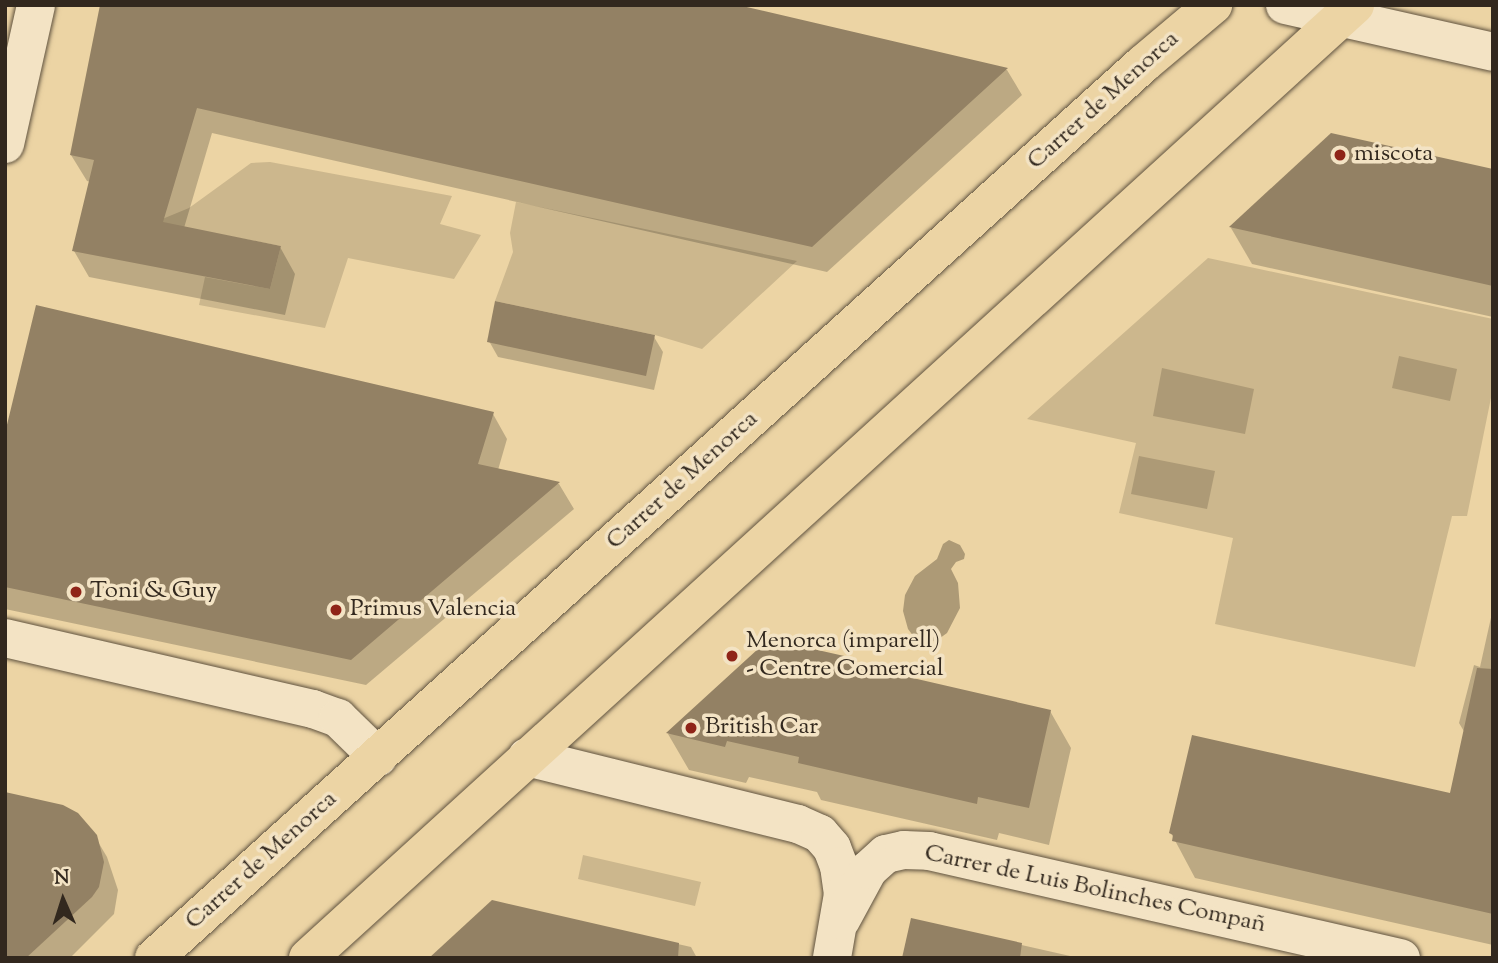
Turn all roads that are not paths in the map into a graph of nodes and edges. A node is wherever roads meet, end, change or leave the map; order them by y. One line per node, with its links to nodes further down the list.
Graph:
1 (36, 5): 6 (street)
2 (1213, 5): 8 (main road, Carrer de Menorca)
3 (1285, 5): 4 (street)
4 (1348, 12): 5 (street); 9 (main road)
5 (1493, 52)
6 (5, 144)
7 (5, 639): 8 (street)
8 (378, 757): 11 (main road, Carrer de Menorca)
9 (527, 757): 10 (street); 12 (main road)
10 (841, 920): 13 (street); 14 (street, Carrer de Luis Bolinches Compañ)
11 (154, 958)
12 (308, 958)
13 (832, 958)
14 (1401, 958)

